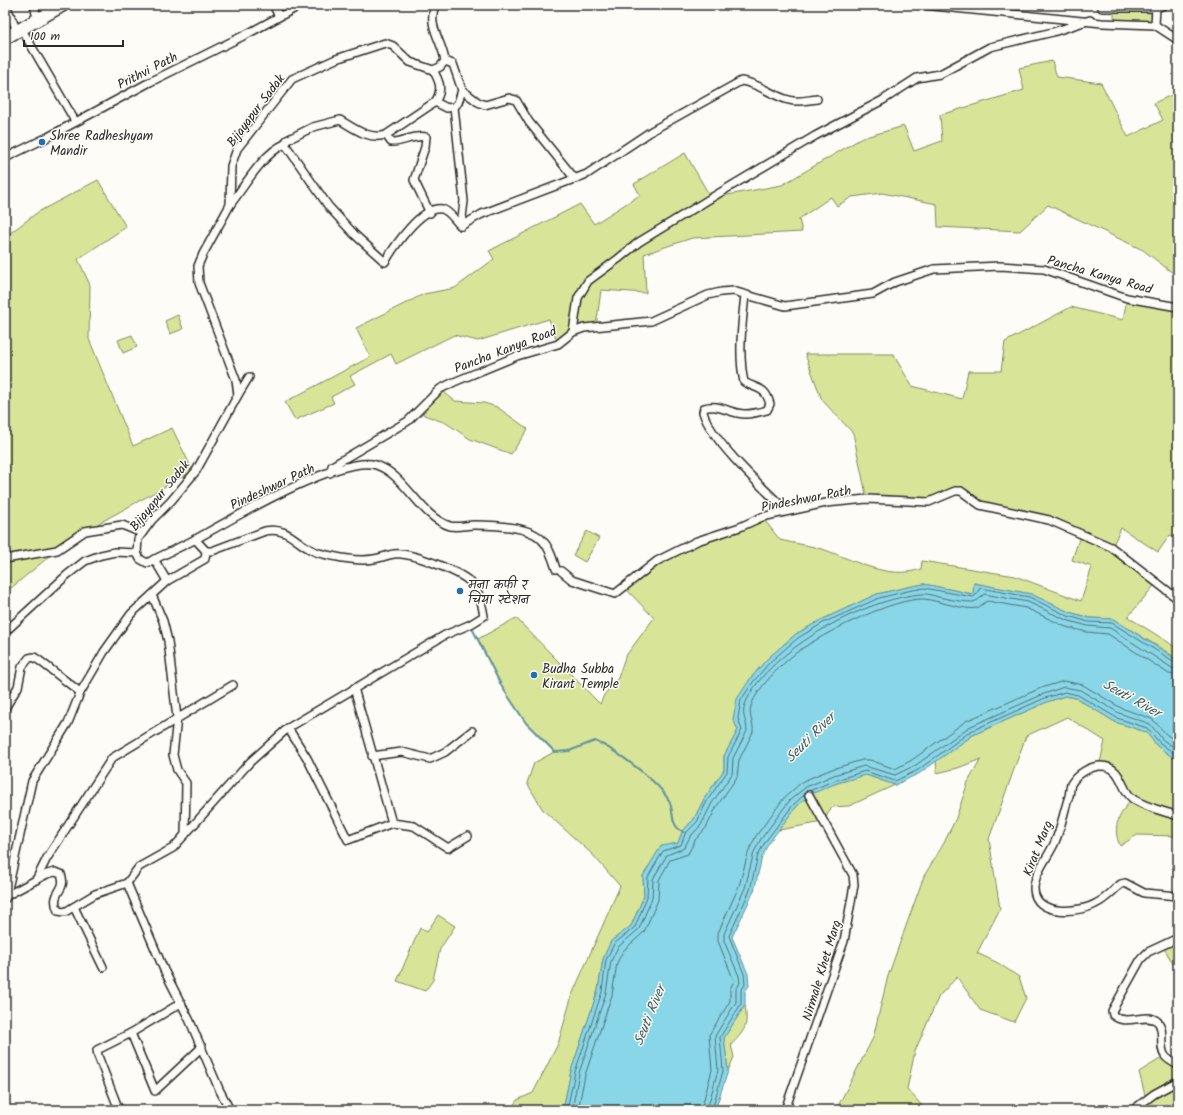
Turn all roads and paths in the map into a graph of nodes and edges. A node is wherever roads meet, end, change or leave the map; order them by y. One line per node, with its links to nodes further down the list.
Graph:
1 (6, 5): 16 (street)
2 (34, 5): 12 (street)
3 (63, 5): 12 (main road)
4 (274, 5): 11 (street)
5 (301, 5): 11 (street, Prithvi Path)
6 (435, 5): 19 (street)
7 (922, 5): 13 (street)
8 (1164, 5): 10 (street)
9 (1102, 7): 10 (street); 14 (street)
10 (1156, 8): 15 (street)
11 (279, 16): 25 (street, Prithvi Path)
12 (37, 18): 16 (main road)
13 (1090, 20): 14 (street); 35 (street)
14 (1102, 23): 15 (street)
15 (1155, 25): 18 (street)
16 (19, 30): 17 (main road); 25 (street)
17 (5, 38)
18 (1178, 40)
19 (445, 61): 20 (street); 21 (street)
20 (433, 70): 23 (street); 30 (street, Bijayapur Sadak)
21 (462, 90): 24 (street); 29 (street)
22 (817, 99): 29 (street)
23 (435, 102): 24 (street); 26 (street)
24 (454, 108): 32 (street)
25 (75, 121): 28 (street, Prithvi Path)
26 (386, 135): 27 (street); 31 (street)
27 (285, 144): 30 (street); 31 (street)
28 (5, 158)
29 (575, 180): 32 (street)
30 (230, 206): 37 (street, Bijayapur Sadak)
31 (430, 213): 32 (street)
32 (461, 226)
33 (745, 295): 34 (street, Pancha Kanya Road); 35 (street, Pancha Kanya Road); 39 (street)
34 (1178, 307)
35 (573, 332): 38 (street, Pancha Kanya Road)
36 (249, 377): 37 (street)
37 (238, 395): 40 (street, Bijayapur Sadak)
38 (330, 473): 39 (street, Pindeshwar Path); 41 (street, Pindeshwar Path)
39 (787, 511): 48 (street, Pindeshwar Path)
40 (142, 533): 42 (street, Bijayapur Sadak); 44 (street)
41 (195, 539): 43 (street); 45 (street, Pindeshwar Path)
42 (136, 552): 45 (street); 49 (street)
43 (206, 552): 46 (street); 51 (street)
44 (5, 559)
45 (154, 559): 46 (street)
46 (167, 581): 47 (street)
47 (152, 595): 52 (street); 54 (street)
48 (1178, 599)
49 (5, 632)
50 (233, 685): 54 (street)
51 (354, 688): 55 (street); 57 (street)
52 (80, 692): 53 (street); 66 (street)
53 (5, 708)
54 (177, 718): 61 (street); 63 (street)
55 (288, 728): 60 (street); 61 (street)
56 (472, 731): 57 (street)
57 (372, 756): 60 (street)
58 (810, 795): 77 (street, Nirmale Khet Marg)
59 (1178, 816): 65 (street, Kirat Marg)
60 (392, 823): 62 (street)
61 (185, 835): 64 (street)
62 (468, 836)
63 (37, 878): 66 (street); 67 (street)
64 (127, 883): 67 (street); 70 (street)
65 (1178, 896)
66 (6, 898)
67 (74, 907): 69 (street)
68 (1178, 938): 73 (street)
69 (104, 967)
70 (181, 1003): 71 (street); 72 (street)
71 (131, 1033): 72 (street); 75 (street)
72 (202, 1047): 76 (street)
73 (1178, 1065)
74 (1178, 1081): 78 (street)
75 (119, 1110)
76 (230, 1110)
77 (786, 1110)
78 (1133, 1110)

